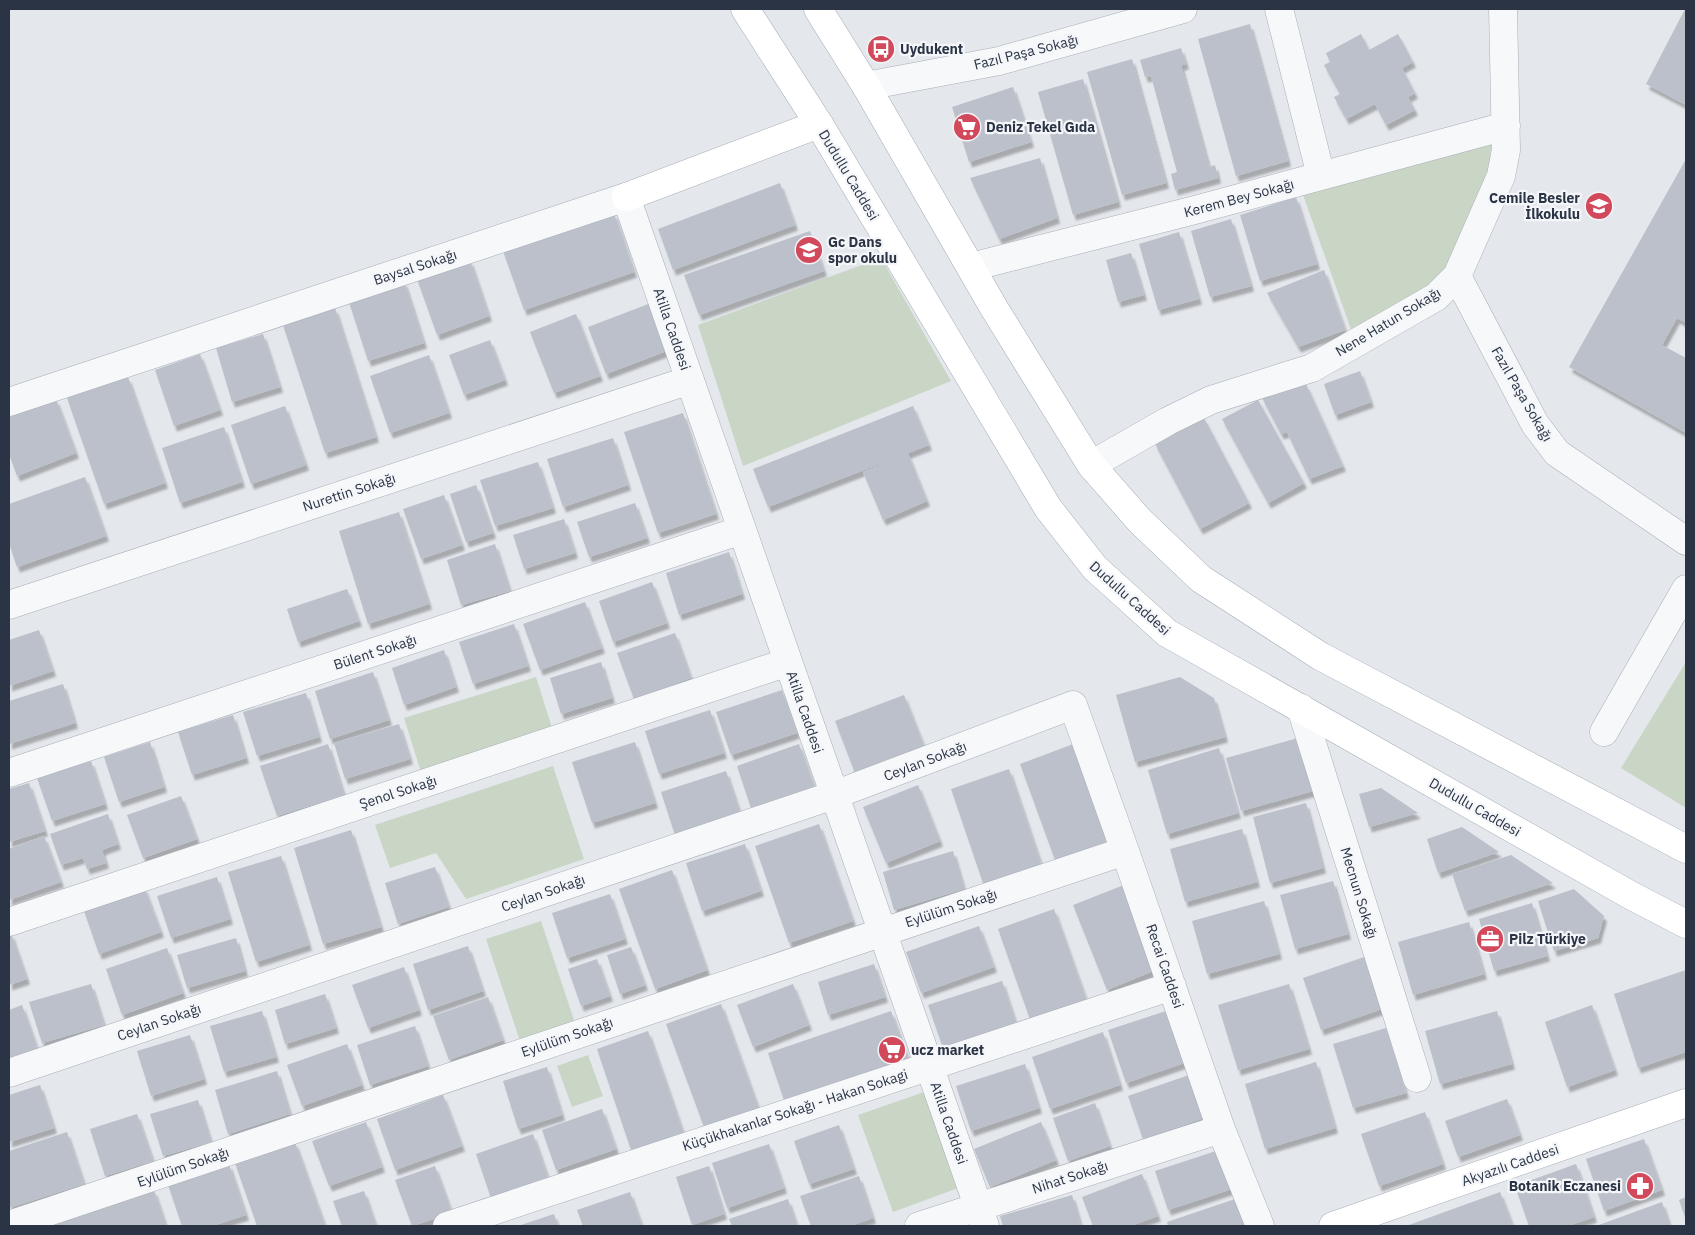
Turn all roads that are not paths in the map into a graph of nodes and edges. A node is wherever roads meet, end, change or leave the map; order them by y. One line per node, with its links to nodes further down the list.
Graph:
1 (745, 9): 7 (main road, Dudullu Caddesi)
2 (818, 9): 6 (main road)
3 (1183, 9): 6 (street, Fazıl Paşa Sokağı)
4 (1279, 9): 9 (street)
5 (1503, 9): 8 (street, Nene Hatun Sokağı)
6 (866, 86): 11 (main road)
7 (819, 124): 10 (main road, Baysal Sokağı); 22 (main road, Dudullu Caddesi)
8 (1506, 126): 9 (street, Kerem Bey Sokağı); 12 (street, Nene Hatun Sokağı)
9 (1321, 176): 11 (street, Kerem Bey Sokağı)
10 (626, 198): 13 (street, Atilla Caddesi); 14 (street, Baysal Sokağı)
11 (971, 267): 15 (main road)
12 (1457, 276): 15 (street, Nene Hatun Sokağı); 17 (street, Fazıl Paşa Sokağı)
13 (690, 380): 16 (street, Atilla Caddesi); 19 (street, Nurettin Sokağı)
14 (9, 402)
15 (1091, 465): 26 (main road)
16 (742, 530): 20 (street, Atilla Caddesi); 24 (street, Bülent Sokağı)
17 (1686, 541)
18 (1686, 589): 23 (street)
19 (9, 605)
20 (788, 662): 25 (street, Atilla Caddesi); 28 (street, Şenol Sokağı)
21 (1073, 705): 25 (street, Ceylan Sokağı); 27 (street, Recai Caddesi)
22 (1301, 708): 29 (main road, Dudullu Caddesi); 34 (street, Mecnun Sokağı)
23 (1604, 732)
24 (9, 773)
25 (834, 795): 30 (street, Atilla Caddesi); 33 (street, Ceylan Sokağı)
26 (1686, 849)
27 (1125, 850): 30 (street, Eylülüm Sokağı); 31 (street, Recai Caddesi)
28 (9, 922)
29 (1686, 924)
30 (882, 931): 32 (street, Atilla Caddesi); 38 (street, Eylülüm Sokağı)
31 (1172, 986): 32 (street, Küçükhakanlar Sokağı - Hakan Sokagi); 36 (street, Recai Caddesi)
32 (929, 1066): 37 (street, Atilla Caddesi); 39 (street, Küçükhakanlar Sokağı - Hakan Sokagi)
33 (9, 1073)
34 (1417, 1078)
35 (1686, 1103): 42 (main road, Akyazılı Caddesi)
36 (1221, 1129): 37 (street, Nihat Sokağı); 41 (street, Recai Caddesi)
37 (981, 1216): 40 (street, Nihat Sokağı)
38 (9, 1225)
39 (447, 1226)
40 (919, 1226)
41 (1260, 1226)
42 (1334, 1226)

